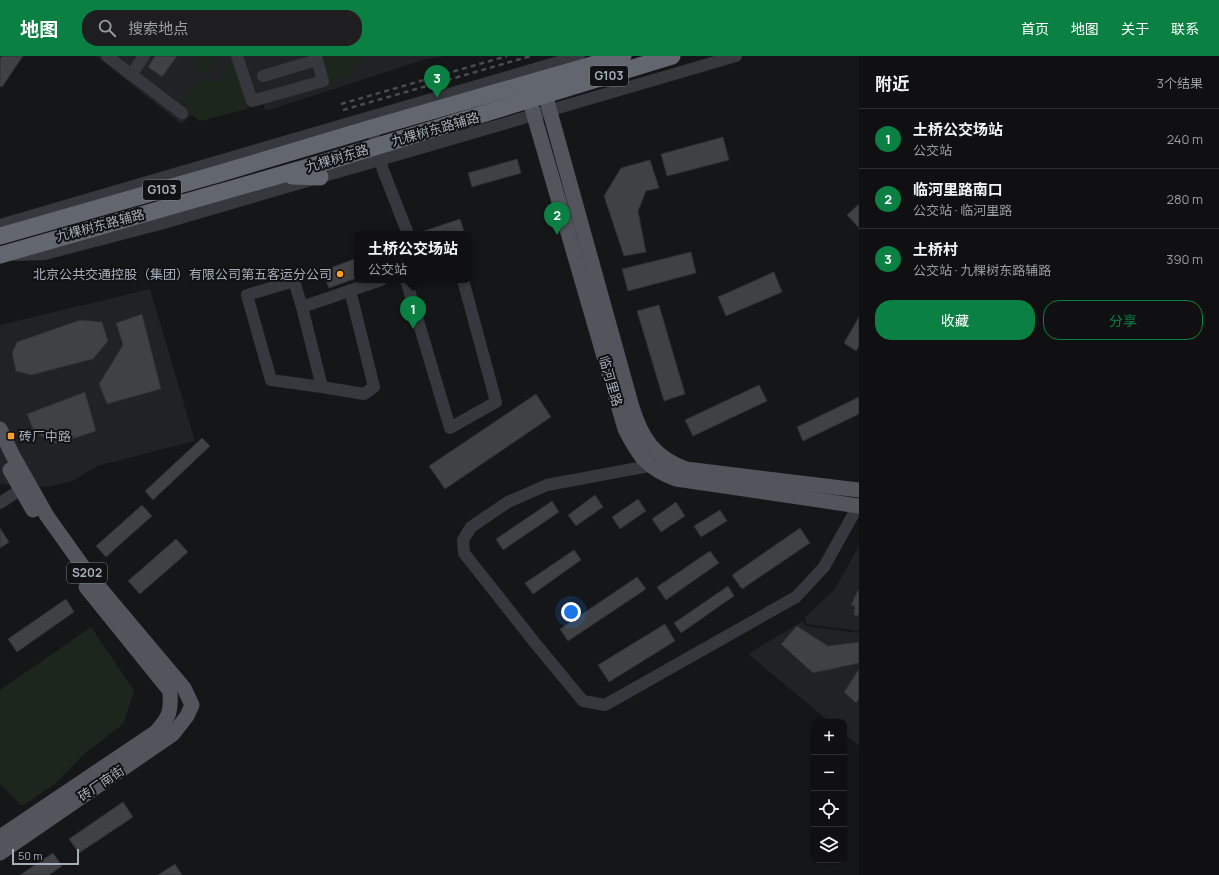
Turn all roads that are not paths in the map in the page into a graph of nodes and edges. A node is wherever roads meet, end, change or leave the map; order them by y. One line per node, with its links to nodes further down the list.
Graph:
1 (107, 56): 9 (street)
2 (144, 56): 9 (street)
3 (578, 56): 14 (street)
4 (623, 56): 11 (highway, 九棵树东路 / G103)
5 (672, 56): 11 (highway, 九棵树东路 / G103)
6 (736, 56): 11 (street)
7 (240, 57): 8 (street)
8 (316, 58): 10 (street)
9 (131, 75): 12 (street)
10 (263, 76)
11 (537, 97): 13 (highway, 九棵树东路 / G103); 16 (highway, 九棵树东路 / G103); 31 (main road, 临河里路); 33 (main road, 临河里路)
12 (182, 113)
13 (372, 128): 15 (highway, 九棵树东路 / G103); 16 (street)
14 (300, 137): 15 (highway); 19 (street)
15 (324, 142): 21 (highway, 九棵树东路 / G103)
16 (378, 153): 17 (highway, 九棵树东路 / G103); 18 (street, 九棵树东路辅路); 20 (street)
17 (281, 174): 18 (highway); 22 (highway, 九棵树东路 / G103)
18 (320, 177): 22 (street, 九棵树东路辅路)
19 (0, 224)
20 (407, 231)
21 (0, 236)
22 (0, 255)
23 (372, 283): 26 (street)
24 (407, 283): 25 (street)
25 (464, 283)
26 (350, 290): 27 (street); 28 (street)
27 (302, 306): 28 (street); 28 (street)
28 (322, 387)
29 (0, 429): 37 (main road, 砖厂南街 / S202)
30 (0, 450): 32 (main road, S202)
31 (649, 466): 35 (main road, 临河里路); 35 (street)
32 (20, 490): 34 (street); 36 (main road, 砖厂南街 / S202)
33 (859, 490)
34 (1, 502)
35 (858, 506)
36 (0, 837)
37 (0, 853)

